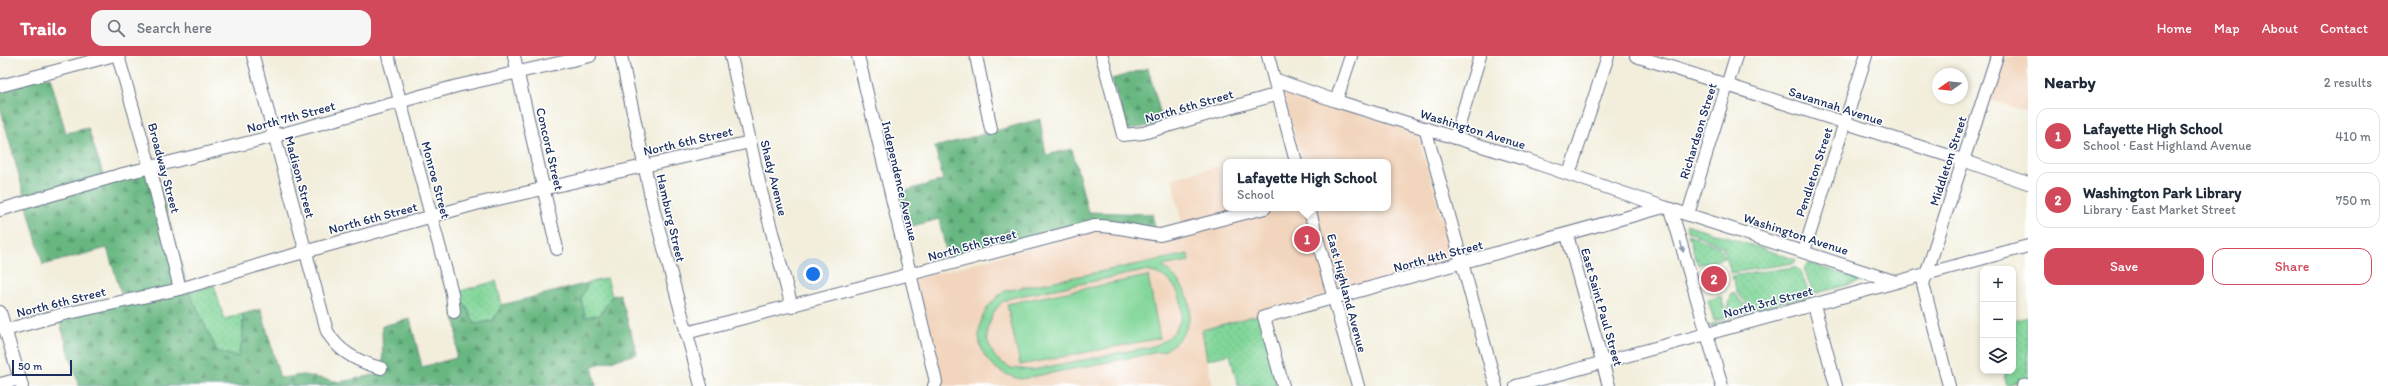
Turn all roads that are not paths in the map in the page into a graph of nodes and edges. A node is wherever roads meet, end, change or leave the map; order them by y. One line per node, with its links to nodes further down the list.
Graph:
1 (111, 56): 23 (street)
2 (118, 56): 36 (street, Broadway Street)
3 (253, 56): 30 (street, Madison Street)
4 (388, 56): 26 (street, Monroe Street)
5 (514, 56): 20 (street, Concord Street)
6 (590, 56): 20 (street, North 7th Street)
7 (621, 56): 35 (street, Hamburg Street)
8 (730, 56): 32 (street, Shady Avenue)
9 (858, 56): 53 (street, Independence Avenue)
10 (976, 56): 29 (street)
11 (1102, 56): 24 (street, North 6th Street)
12 (1268, 56): 21 (street)
13 (1351, 56): 25 (street)
14 (1480, 56): 31 (street)
15 (1608, 56): 37 (street)
16 (1636, 56): 22 (street, Savannah Avenue)
17 (1736, 56): 22 (street, Richardson Street)
18 (1866, 56): 27 (street, Pendleton Street)
19 (1997, 56): 34 (street, Middleton Street)
20 (518, 72): 26 (street, North 7th Street); 39 (street, Concord Street)
21 (1274, 79): 24 (street); 25 (street, Washington Avenue)
22 (1727, 85): 27 (street, Savannah Avenue); 44 (street, Richardson Street)
23 (0, 86)
24 (1278, 94): 33 (street)
25 (1336, 101): 28 (street, Washington Avenue)
26 (400, 102): 30 (street, North 7th Street); 45 (street, Monroe Street)
27 (1844, 124): 34 (street, Savannah Avenue); 49 (street, Pendleton Street)
28 (1425, 128): 31 (street, Washington Avenue); 51 (street)
29 (991, 129)
30 (275, 136): 36 (street, North 7th Street); 50 (street, Madison Street)
31 (1455, 138): 37 (street, Washington Avenue)
32 (750, 142): 35 (street, North 6th Street); 58 (street, Shady Avenue)
33 (1295, 159)
34 (1965, 161): 38 (street, Savannah Avenue); 52 (street, Middleton Street)
35 (644, 165): 39 (street, North 6th Street); 62 (street, Hamburg Street)
36 (150, 167): 41 (street, North 7th Street); 55 (street, Broadway Street)
37 (1569, 174): 40 (street, Washington Avenue)
38 (2028, 183)
39 (545, 188): 45 (street, North 6th Street); 48 (street, Concord Street)
40 (1667, 208): 44 (street); 46 (street, North 4th Street); 63 (street, one-way to 63)
41 (0, 210)
42 (1255, 211): 53 (street, North 5th Street)
43 (1310, 211): 56 (street, East Highland Avenue)
44 (1688, 214): 49 (street, Washington Avenue)
45 (431, 217): 50 (street, North 6th Street); 60 (street, Monroe Street)
46 (1567, 235): 51 (street, North 4th Street); 64 (street, East Saint Paul Street)
47 (2027, 248): 52 (street, North 3rd Street)
48 (557, 249)
49 (1804, 251): 54 (street, Washington Avenue)
50 (305, 252): 55 (street, North 6th Street); 65 (street, Madison Street)
51 (1462, 264): 56 (street, North 4th Street); 73 (street)
52 (1925, 275): 54 (street, North 3rd Street); 78 (street)
53 (909, 276): 58 (street, North 5th Street); 70 (street, Independence Avenue)
54 (1896, 282): 57 (street, North 3rd Street)
55 (180, 289): 61 (street, North 6th Street)
56 (1334, 298): 71 (street, North 4th Street); 72 (street, East Highland Avenue)
57 (1814, 305): 63 (street, North 3rd Street); 77 (street)
58 (792, 307): 62 (street, North 5th Street)
59 (0, 312): 61 (street)
60 (454, 312)
61 (5, 330): 66 (street)
62 (686, 333): 69 (street, Hamburg Street)
63 (1708, 333): 64 (street, North 3rd Street); 76 (street)
64 (1603, 362): 74 (street, North 3rd Street); 75 (street, East Saint Paul Street)
65 (381, 368)
66 (21, 382): 67 (street)
67 (0, 384)
68 (2028, 384): 79 (street)
69 (701, 386)
70 (934, 386)
71 (1283, 386)
72 (1358, 386)
73 (1496, 386)
74 (1516, 386)
75 (1609, 386)
76 (1722, 386)
77 (1836, 386)
78 (1949, 386)
79 (2023, 386)

